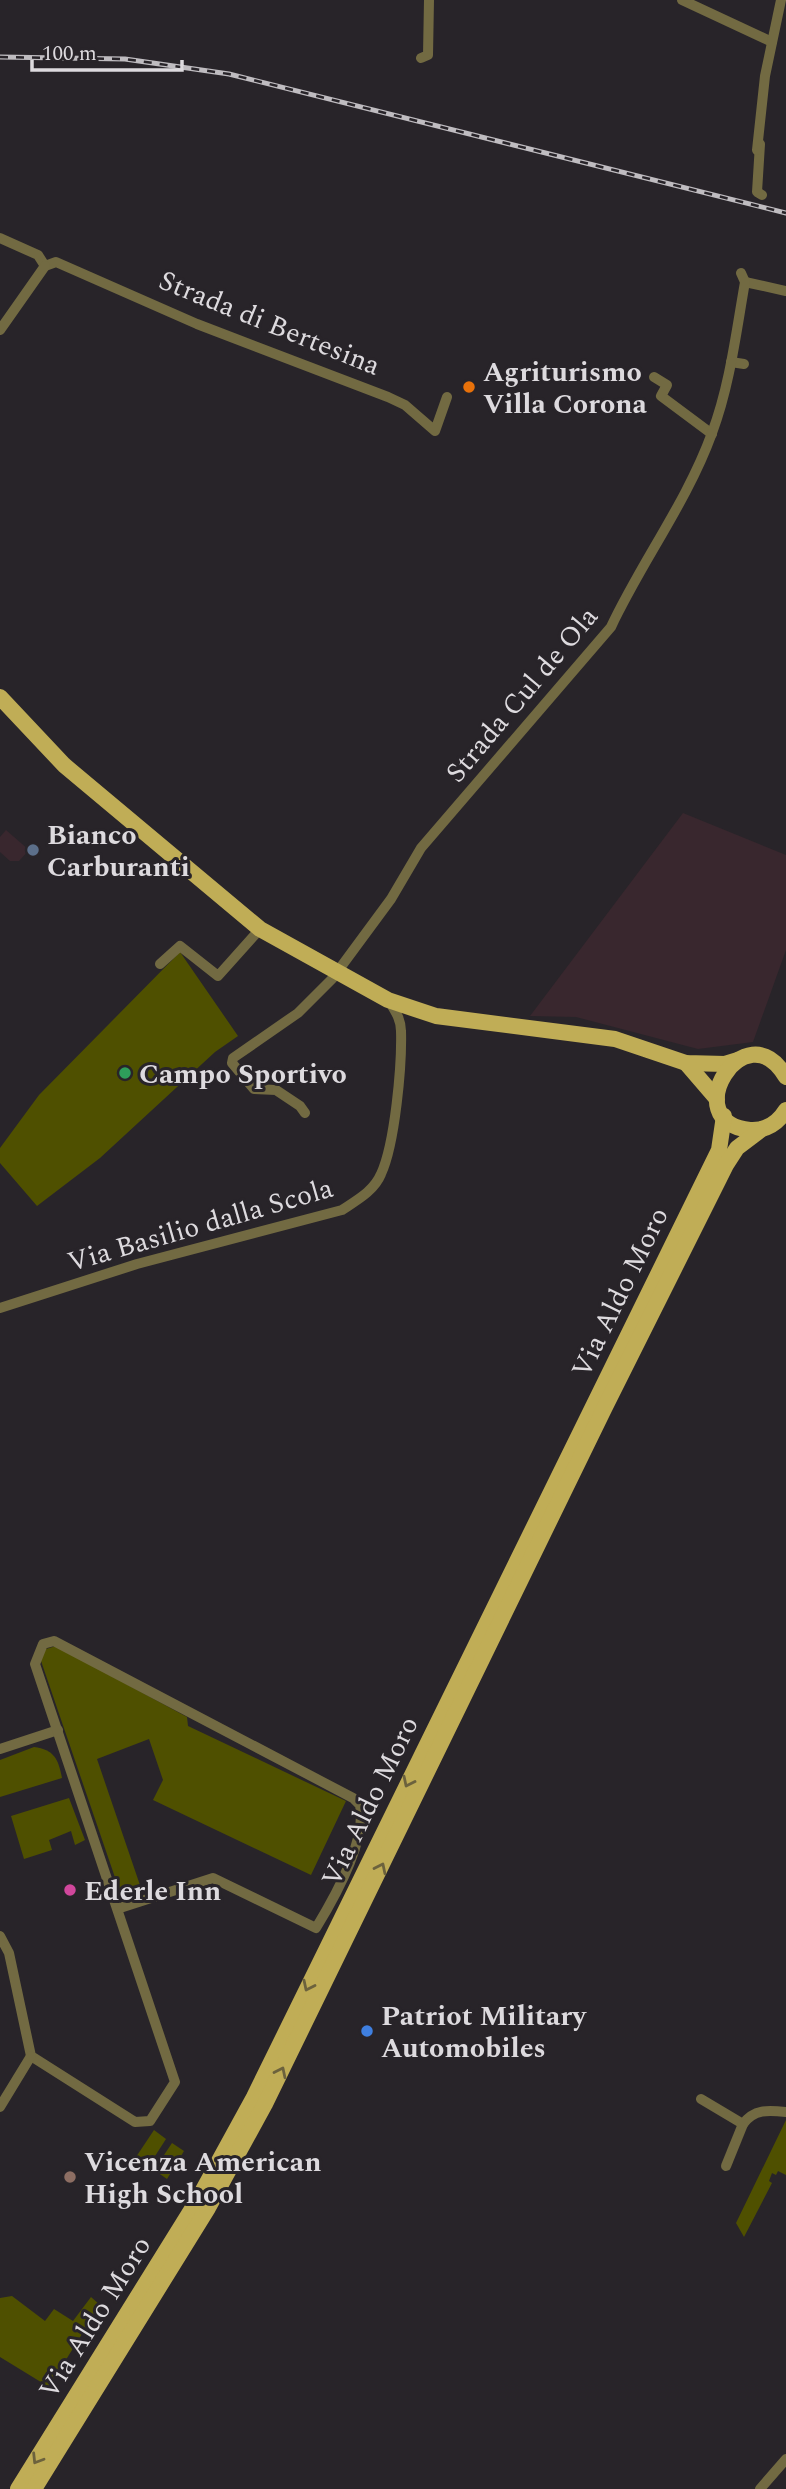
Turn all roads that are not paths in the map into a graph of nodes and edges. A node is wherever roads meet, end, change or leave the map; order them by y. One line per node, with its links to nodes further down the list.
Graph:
1 (429, 0): 5 (street)
2 (682, 0): 4 (street)
3 (781, 0): 4 (street)
4 (772, 42): 6 (street)
5 (421, 58)
6 (762, 195)
7 (0, 238): 8 (street, Strada di Bertesina)
8 (45, 266): 10 (street); 14 (street, Strada di Bertesina)
9 (786, 291): 11 (street, Strada Cul de Ola)
10 (0, 330)
11 (731, 362): 12 (street); 15 (street, Strada Cul de Ola)
12 (744, 365)
13 (654, 377): 15 (street)
14 (447, 397)
15 (712, 433): 19 (street, Strada Cul de Ola)
16 (0, 697): 17 (main road)
17 (260, 929): 18 (street); 19 (main road)
18 (160, 964)
19 (339, 971): 20 (main road); 21 (main road); 28 (street)
20 (396, 1007): 21 (main road); 22 (street, Via Basilio dalla Scola)
21 (428, 1010): 22 (street); 24 (main road)
22 (401, 1030): 31 (street, Via Basilio dalla Scola)
23 (738, 1060): 24 (main road); 25 (main road); 26 (main road)
24 (686, 1063): 26 (main road)
25 (786, 1077)
26 (717, 1098): 29 (main road)
27 (786, 1110): 30 (main road)
28 (305, 1113)
29 (724, 1116): 30 (main road); 45 (main road, Via Aldo Moro, one-way to 45)
30 (762, 1129): 46 (main road, Via Aldo Moro, one-way to 30)
31 (0, 1308)
32 (58, 1730): 33 (street); 34 (street); 34 (street)
33 (0, 1749)
34 (120, 1908): 36 (street)
35 (0, 1936): 36 (street)
36 (32, 2056): 38 (street)
37 (701, 2099): 42 (street)
38 (0, 2107)
39 (769, 2110): 40 (street); 41 (street); 42 (street)
40 (786, 2112)
41 (766, 2123)
42 (743, 2124): 43 (street)
43 (726, 2165)
44 (786, 2459): 47 (street)
45 (18, 2489)
46 (34, 2489)
47 (760, 2489)

